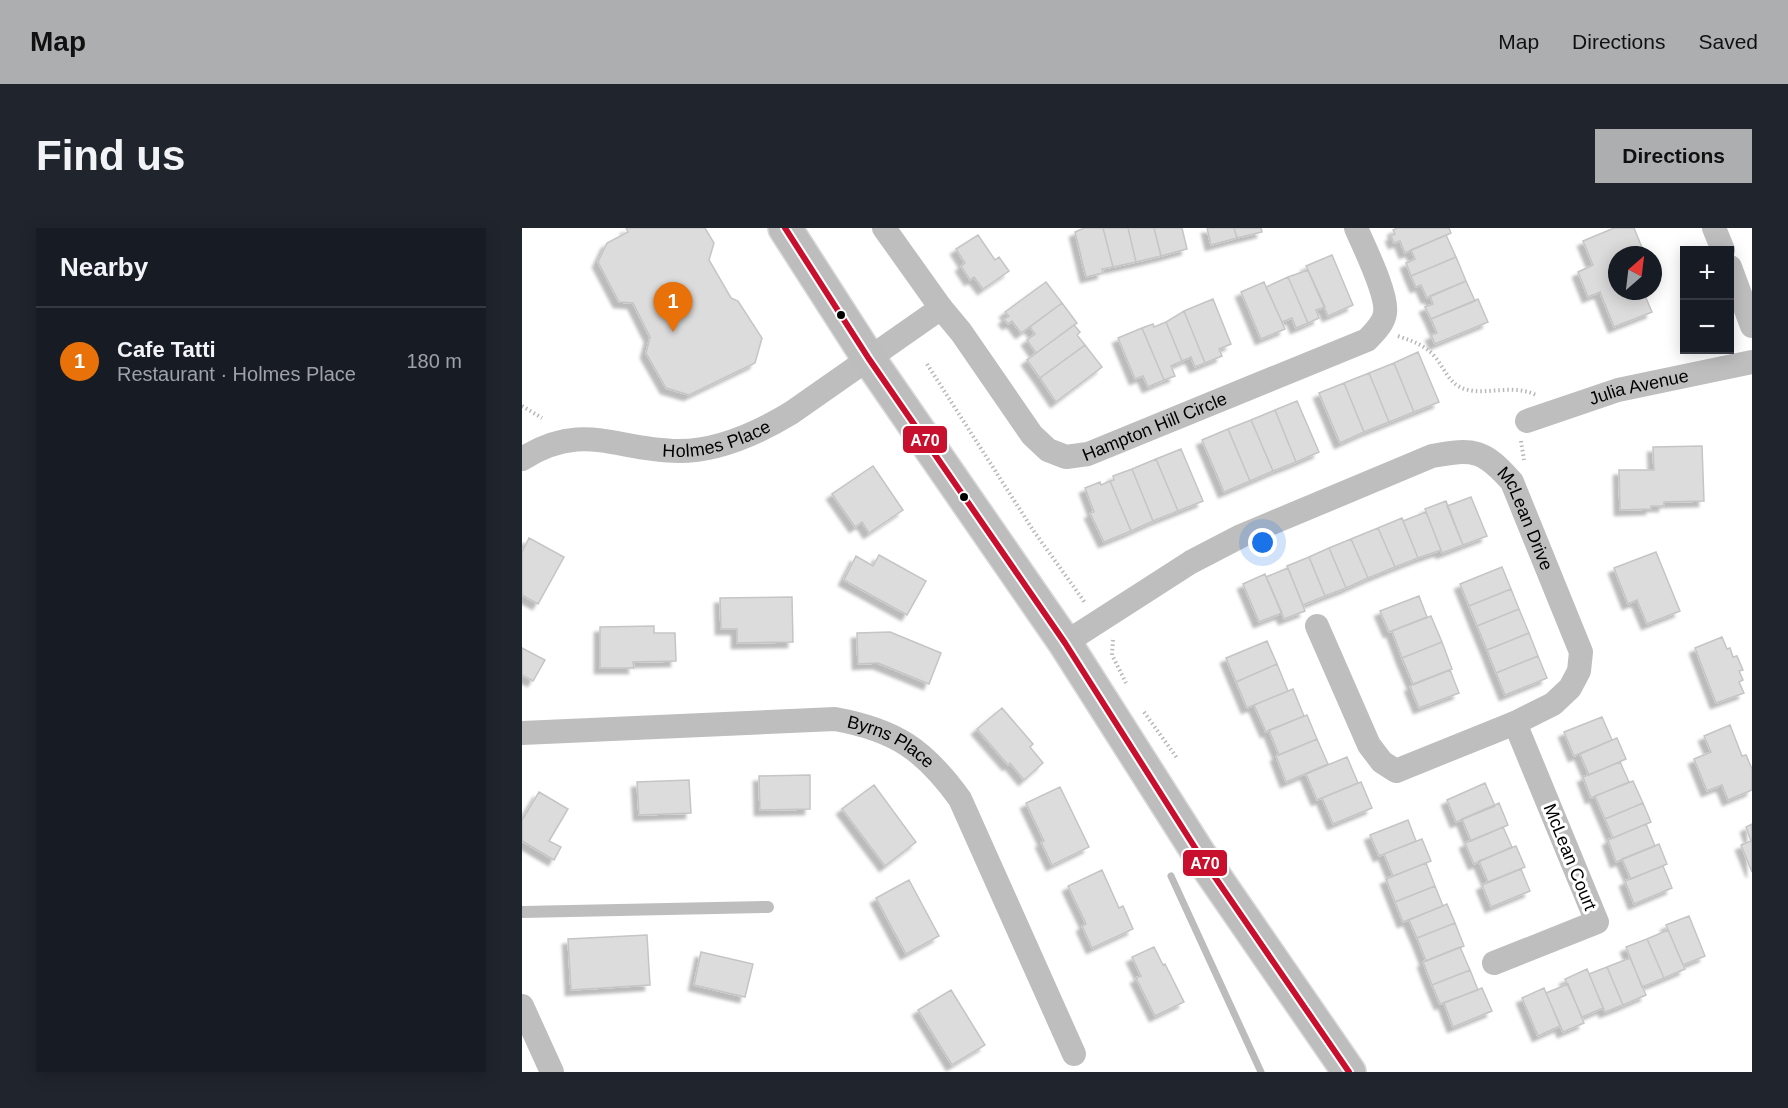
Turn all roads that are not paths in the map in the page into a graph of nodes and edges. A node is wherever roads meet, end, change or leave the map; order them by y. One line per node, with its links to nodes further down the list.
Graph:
1 (785, 228): 9 (main road)
2 (884, 228): 7 (street, Hampton Hill Circle)
3 (1356, 228): 7 (street, Hampton Hill Circle)
4 (1714, 228): 5 (street)
5 (1721, 246)
6 (1734, 278): 8 (street)
7 (941, 308): 9 (street, Holmes Place)
8 (1752, 326)
9 (869, 359): 12 (street, Holmes Place); 14 (main road)
10 (1752, 362): 11 (street, Julia Avenue)
11 (1527, 421)
12 (522, 459)
13 (1317, 626): 15 (street, McLean Drive)
14 (1065, 643): 15 (street, McLean Drive); 23 (main road)
15 (1515, 723): 19 (street, McLean Court)
16 (522, 733): 21 (street, Byrns Place)
17 (768, 907): 18 (lane)
18 (522, 912)
19 (1494, 963)
20 (522, 1006): 22 (street)
21 (1074, 1054)
22 (552, 1072)
23 (1349, 1072)

